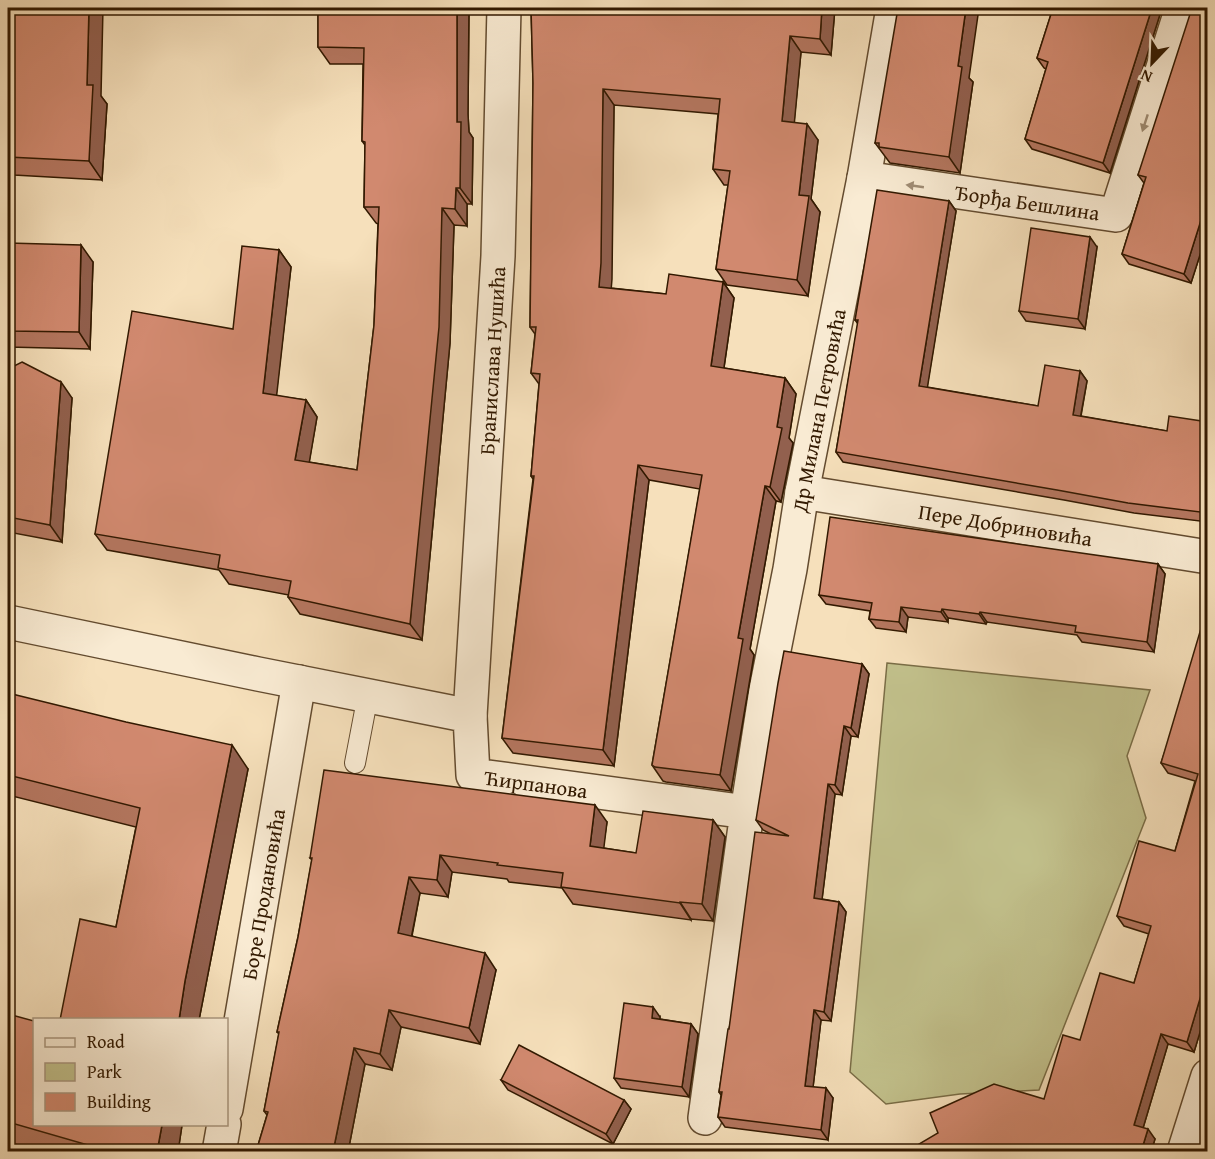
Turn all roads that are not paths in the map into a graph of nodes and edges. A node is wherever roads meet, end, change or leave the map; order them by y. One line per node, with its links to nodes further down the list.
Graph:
1 (504, 8): 10 (street, Бранислава Нушића)
2 (893, 8): 4 (street, Др Милана Петровића)
3 (1182, 8): 4 (street, Ђорђа Бешлина, one-way to 4)
4 (864, 178): 5 (street, Др Милана Петровића)
5 (802, 492): 6 (street, Пере Добриновића); 12 (street, Др Милана Петровића)
6 (1208, 557)
7 (8, 622): 8 (street)
8 (299, 682): 9 (street); 14 (street, Боре Продановића)
9 (368, 695): 10 (street); 11 (lane)
10 (470, 716): 12 (street, Ћирпанова)
11 (356, 763)
12 (747, 812): 15 (street)
13 (1208, 1076): 18 (street)
14 (228, 1097)
15 (705, 1118)
16 (224, 1126): 17 (street)
17 (219, 1152)
18 (1184, 1152)

